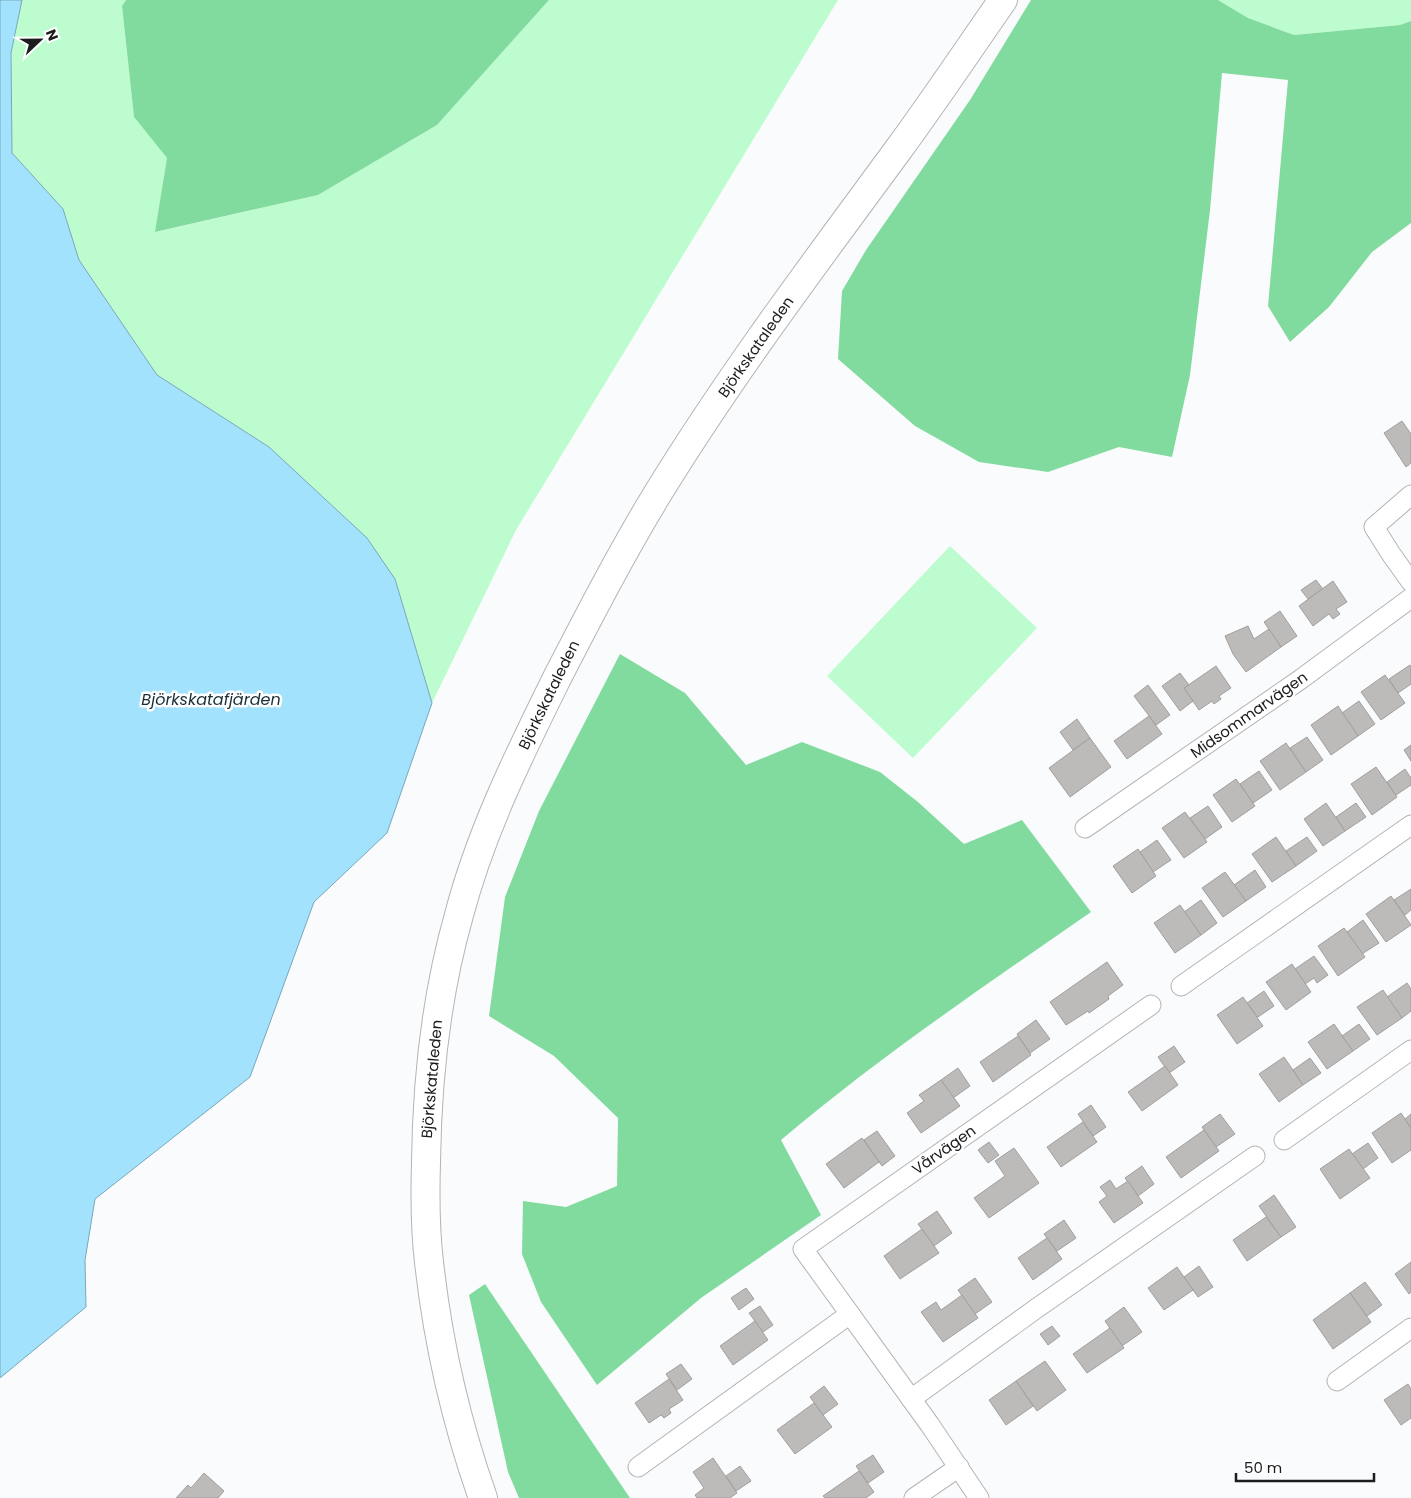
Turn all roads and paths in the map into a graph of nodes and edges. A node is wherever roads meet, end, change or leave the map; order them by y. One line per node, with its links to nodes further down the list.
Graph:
1 (1003, 0): 18 (main road, Björkskataleden)
2 (1411, 495): 3 (street)
3 (1411, 582)
4 (1411, 598): 6 (street, Midsommarvägen)
5 (1411, 825): 7 (street)
6 (1085, 828)
7 (1181, 986)
8 (1151, 1005): 12 (street, Vårvägen)
9 (1411, 1050): 10 (street)
10 (1284, 1140)
11 (1255, 1156): 15 (street)
12 (850, 1314): 15 (street, Vårvägen); 16 (street)
13 (1411, 1328): 14 (street)
14 (1337, 1381)
15 (911, 1399): 17 (street, Vårvägen)
16 (638, 1467)
17 (958, 1467): 19 (street); 20 (street, Vårvägen)
18 (483, 1498)
19 (914, 1498)
20 (979, 1498)

